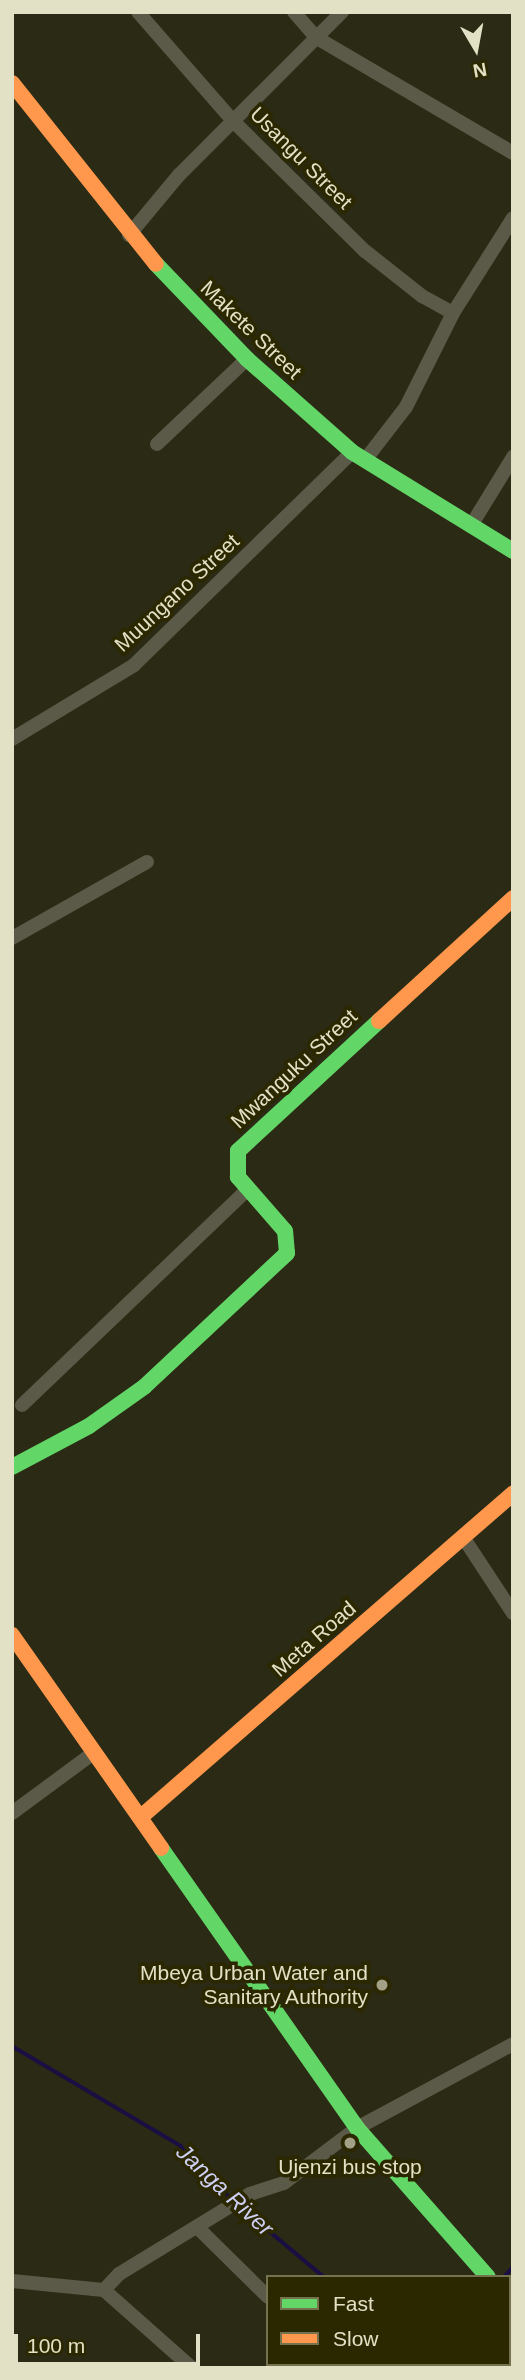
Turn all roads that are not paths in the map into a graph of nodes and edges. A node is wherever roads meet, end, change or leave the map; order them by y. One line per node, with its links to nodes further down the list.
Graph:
1 (138, 12): 6 (street, Usangu Street)
2 (294, 12): 4 (street)
3 (342, 12): 4 (street)
4 (317, 38): 6 (street); 7 (street)
5 (12, 83): 9 (main road, Makete Street)
6 (234, 122): 9 (street); 10 (street, Usangu Street)
7 (513, 153)
8 (513, 218): 10 (street, Muungano Street)
9 (129, 235): 11 (main road, Makete Street)
10 (453, 313): 13 (street, Muungano Street)
11 (247, 359): 12 (street); 13 (main road, Makete Street)
12 (157, 444)
13 (358, 456): 15 (main road, Makete Street); 17 (street, Muungano Street)
14 (513, 457): 15 (street)
15 (472, 524): 16 (main road, Makete Street)
16 (513, 551)
17 (12, 739)
18 (147, 862): 20 (street)
19 (513, 898): 21 (main road, Mwanguku Street)
20 (12, 938)
21 (248, 1189): 22 (street); 23 (main road, Mwanguku Street)
22 (22, 1405)
23 (12, 1467)
24 (513, 1493): 25 (main road, Meta Road)
25 (463, 1537): 26 (street); 30 (main road, Meta Road)
26 (513, 1613)
27 (12, 1635): 28 (main road)
28 (92, 1754): 29 (street); 30 (main road)
29 (12, 1813)
30 (142, 1816): 32 (main road)
31 (513, 2044): 32 (street)
32 (357, 2128): 33 (street); 34 (main road)
33 (198, 2228): 36 (street); 37 (street)
34 (486, 2275)
35 (12, 2281): 36 (street)
36 (104, 2290): 38 (street)
37 (266, 2295)
38 (192, 2368)

